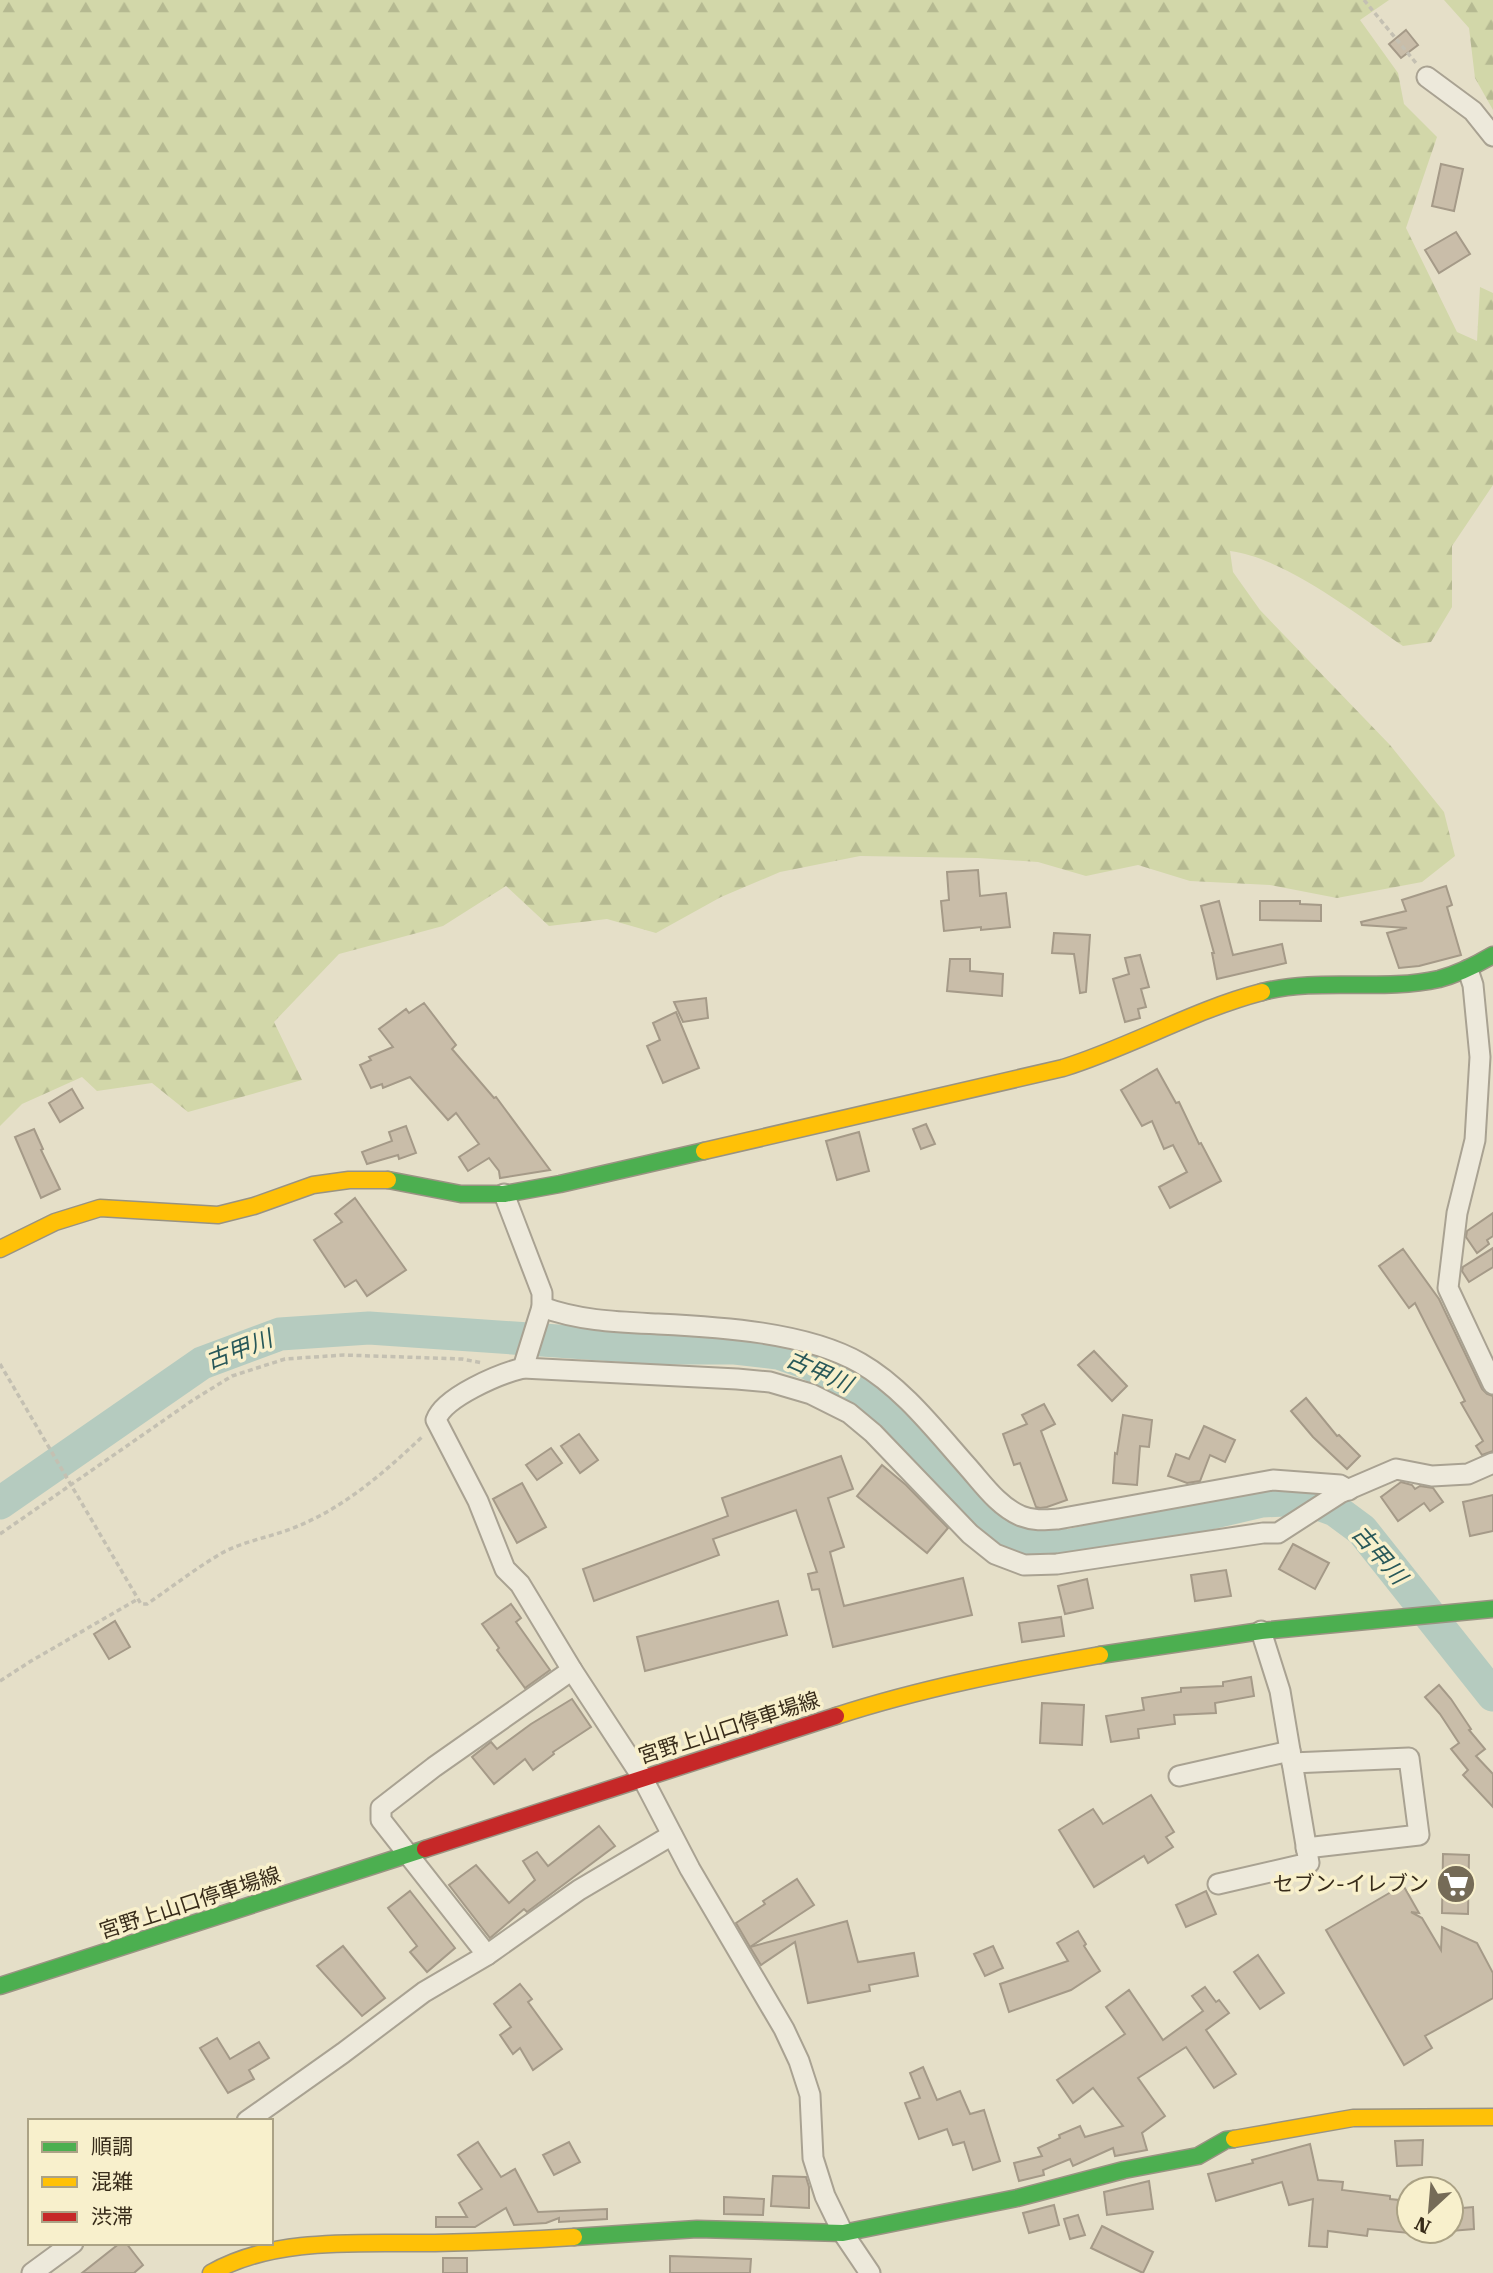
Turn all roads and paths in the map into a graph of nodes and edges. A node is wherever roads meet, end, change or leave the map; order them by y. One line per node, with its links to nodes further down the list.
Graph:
1 (1364, 0): 2 (path)
2 (1427, 77): 3 (street)
3 (1493, 136)
4 (1493, 956): 5 (street)
5 (1468, 970): 6 (street); 11 (street)
6 (504, 1194): 7 (street); 8 (street)
7 (0, 1250)
8 (539, 1315): 10 (street); 15 (street)
9 (0, 1364): 14 (path)
10 (517, 1367): 12 (street); 14 (path); 15 (street)
11 (1493, 1384)
12 (439, 1426): 17 (path); 20 (street)
13 (1493, 1464): 15 (street)
14 (72, 1486): 16 (path); 17 (path)
15 (1345, 1492)
16 (0, 1534)
17 (138, 1599): 21 (path)
18 (1493, 1609): 19 (street, 宮野上山口停車場線)
19 (1261, 1631): 22 (street); 24 (street, 宮野上山口停車場線)
20 (572, 1670): 24 (street); 27 (street)
21 (0, 1681)
22 (1291, 1757): 23 (street); 26 (street); 26 (street)
23 (1179, 1776)
24 (642, 1777): 25 (street); 27 (street, 宮野上山口停車場線)
25 (672, 1835): 29 (street); 33 (street)
26 (1306, 1848): 28 (street)
27 (408, 1855): 29 (street); 30 (street, 宮野上山口停車場線)
28 (1219, 1884)
29 (487, 1955): 32 (street)
30 (0, 1986)
31 (1493, 2117): 33 (street)
32 (250, 2119)
33 (843, 2233): 36 (street); 37 (street)
34 (70, 2245): 35 (street)
35 (32, 2273)
36 (211, 2273)
37 (870, 2273)

